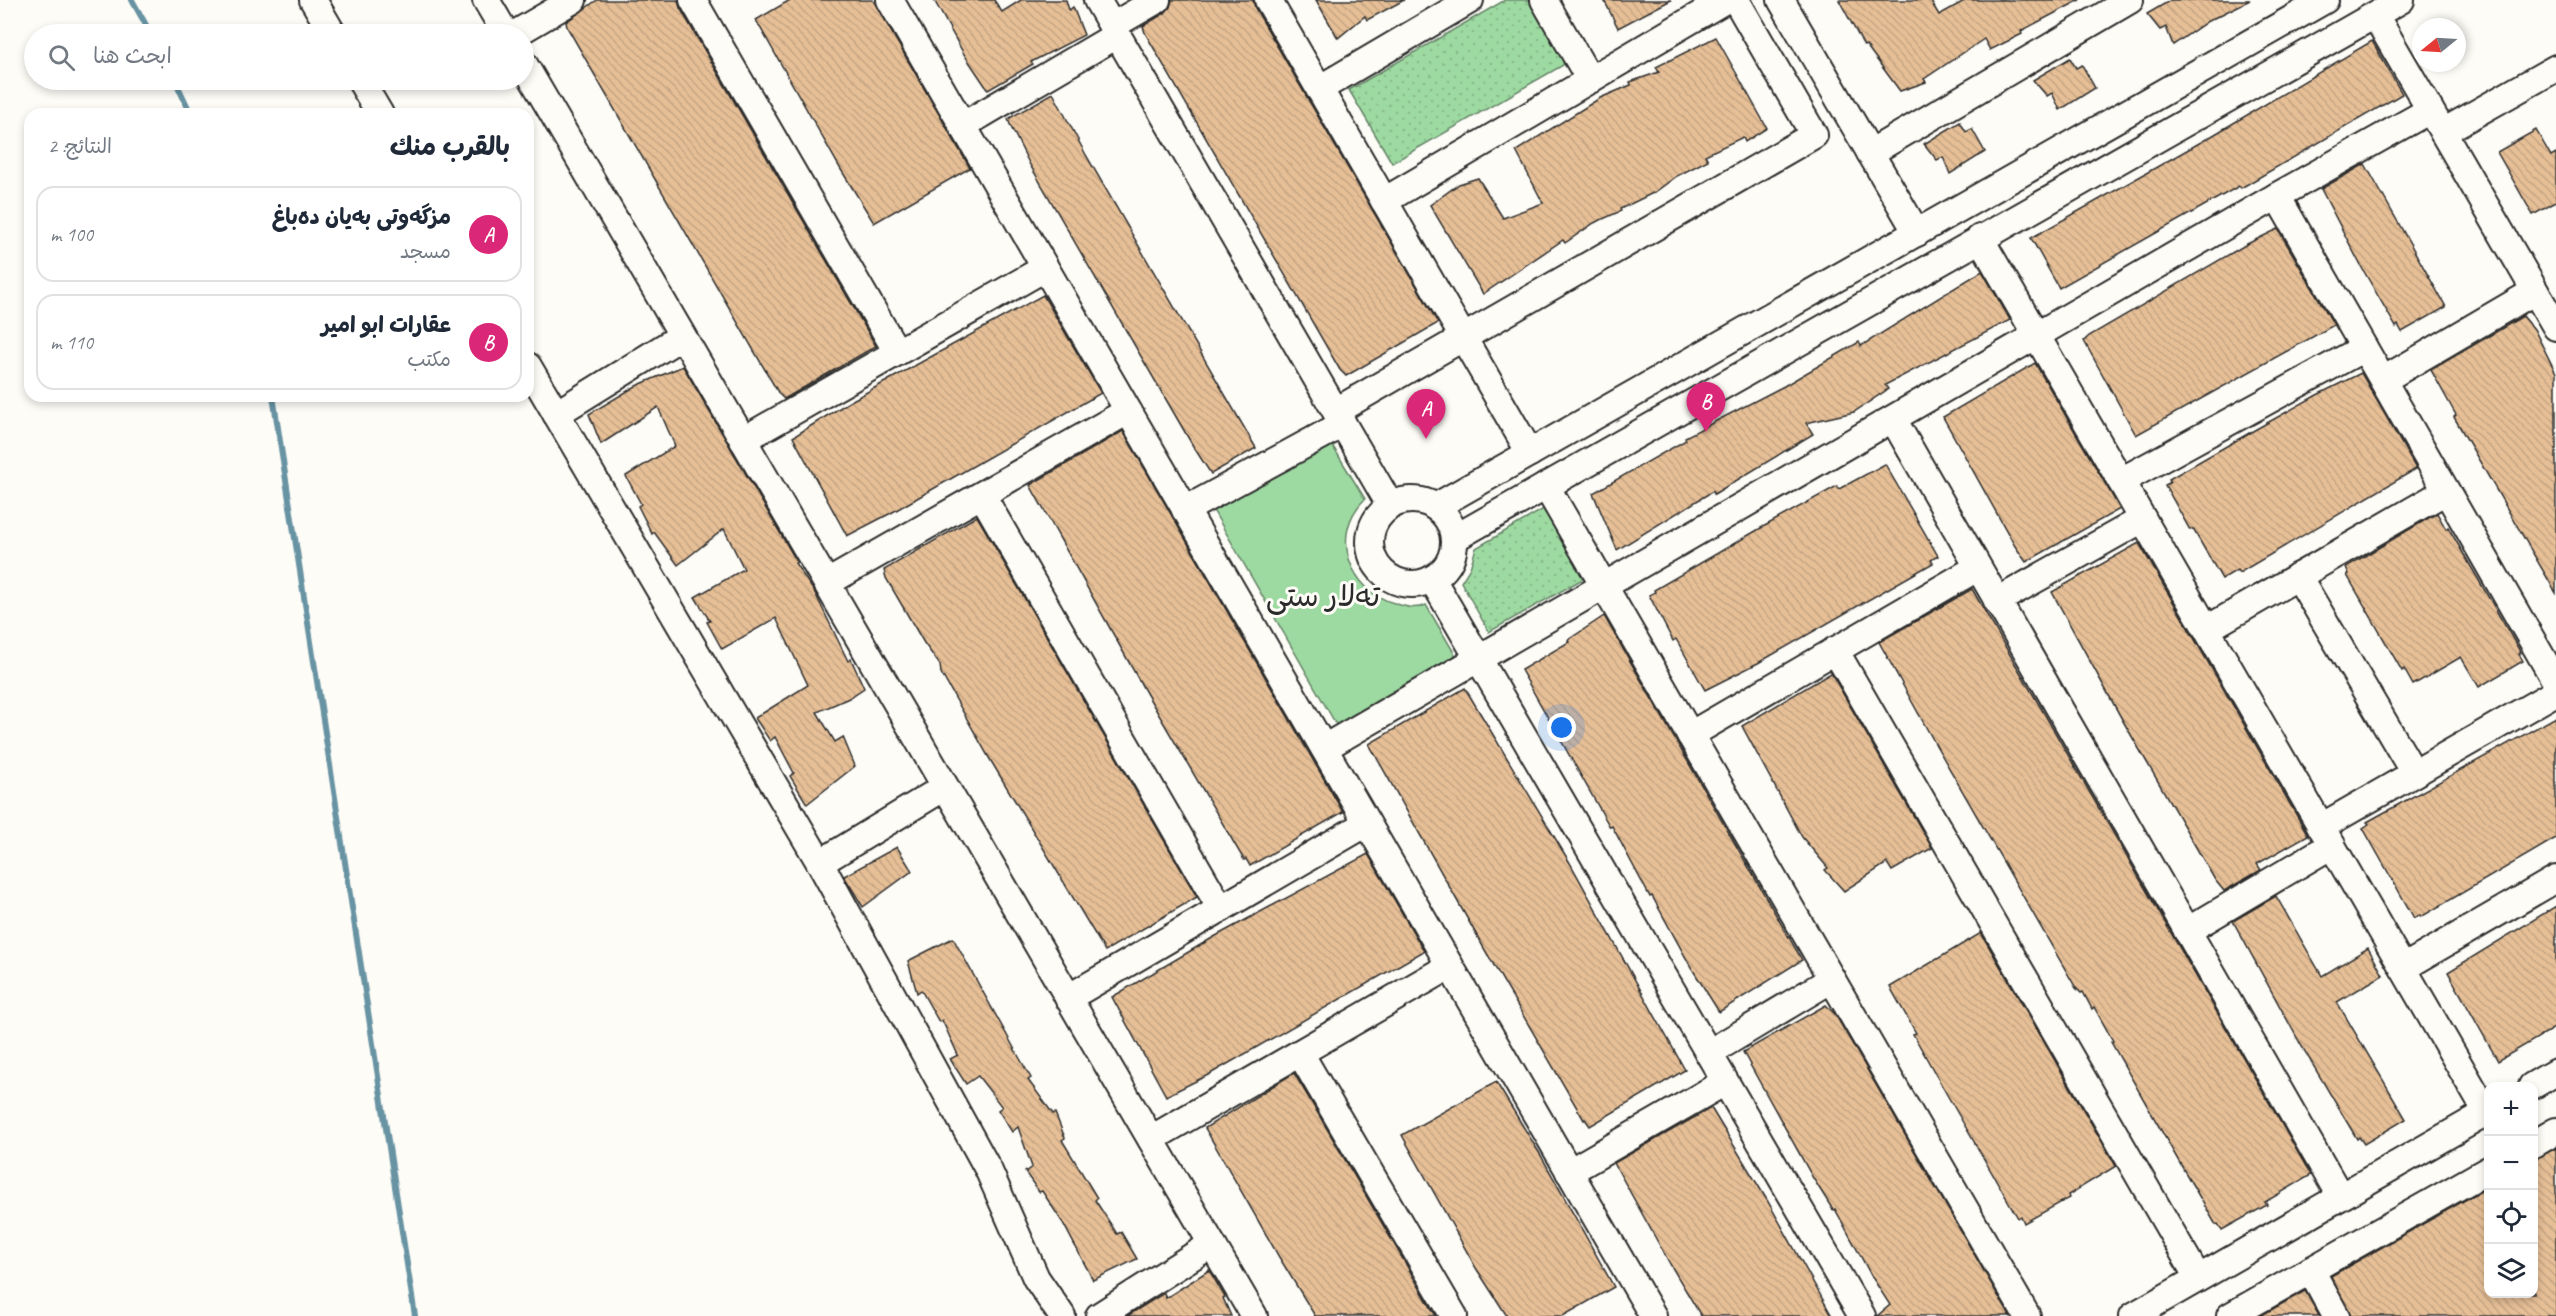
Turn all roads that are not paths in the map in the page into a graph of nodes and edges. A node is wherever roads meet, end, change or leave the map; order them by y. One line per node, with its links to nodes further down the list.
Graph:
1 (313, 0): 18 (street)
2 (486, 0): 19 (street)
3 (573, 0): 20 (street)
4 (693, 0): 45 (street)
5 (890, 0): 30 (street)
6 (1096, 0): 21 (street)
7 (1157, 0): 21 (street)
8 (1268, 0): 25 (street)
9 (1470, 0): 25 (street)
10 (1544, 0): 23 (street)
11 (1725, 0): 23 (street)
12 (1736, 0): 43 (street)
13 (2130, 0): 33 (street)
14 (2325, 0): 27 (street)
15 (2402, 0): 17 (street)
16 (1789, 3): 33 (street)
17 (2375, 15): 29 (street); 31 (street)
18 (327, 24)
19 (500, 24)
20 (532, 24)
21 (1114, 31): 30 (street); 50 (street)
22 (2556, 68): 32 (street)
23 (1590, 80): 35 (street)
24 (534, 81): 41 (street)
25 (1319, 89): 35 (street)
26 (366, 90): 28 (street)
27 (2160, 94): 31 (street); 36 (street)
28 (376, 108)
29 (2430, 110): 32 (street); 34 (street)
30 (962, 126): 38 (street)
31 (2176, 126): 37 (street)
32 (2443, 132): 39 (street)
33 (1870, 153): 36 (street)
34 (2277, 196): 42 (street); 44 (street)
35 (1384, 201): 43 (street)
36 (1917, 233): 53 (street)
37 (1980, 238): 42 (street); 55 (street)
38 (1045, 268): 45 (street); 48 (street)
39 (2535, 291): 40 (street); 47 (street)
40 (2556, 327)
41 (682, 336): 49 (street); 52 (street)
42 (2037, 336): 51 (street); 54 (street)
43 (1462, 338): 50 (street); 53 (street)
44 (2364, 348): 47 (street); 54 (street)
45 (897, 352): 52 (street)
46 (534, 376): 49 (street)
47 (2383, 380): 56 (street)
48 (1128, 411): 57 (street); 60 (street)
49 (556, 414): 80 (street)
50 (1339, 417): 58 (street); 60 (street)
51 (1893, 419): 63 (street); 67 (street)
52 (743, 440): 66 (street)
53 (1530, 453): 59 (street)
54 (2121, 481): 61 (street)
55 (1546, 486): 62 (street); 67 (street)
56 (2446, 491): 64 (street); 72 (street)
57 (982, 495): 66 (street); 82 (street)
58 (1390, 505): 59 (street); 65 (street)
59 (1435, 507): 62 (street)
60 (1185, 510): 75 (street)
61 (2143, 519): 68 (street); 69 (street)
62 (1455, 538): 65 (street)
63 (1977, 568): 68 (street); 70 (street)
64 (2298, 576): 69 (street); 76 (street)
65 (1432, 579): 71 (street)
66 (827, 583): 77 (street)
67 (1604, 587): 71 (street); 74 (street)
68 (1997, 602): 83 (street)
69 (2206, 629): 79 (street)
70 (1835, 650): 74 (street); 103 (street)
71 (1479, 660): 75 (street); 89 (street)
72 (2556, 682)
73 (2556, 692): 76 (street)
74 (1690, 735): 86 (street)
75 (1324, 748): 78 (street)
76 (2414, 773): 79 (street)
77 (945, 787): 80 (street); 87 (street)
78 (1368, 824): 82 (street); 84 (street)
79 (2326, 836): 83 (street); 85 (street)
80 (820, 863): 104 (street)
81 (2556, 879): 85 (street)
82 (1221, 909): 87 (street)
83 (2187, 931): 100 (street)
84 (1450, 966): 88 (street); 98 (street)
85 (2403, 968): 93 (street)
86 (1832, 979): 89 (street); 110 (street)
87 (1068, 998): 96 (street)
88 (1300, 1053): 96 (street); 107 (street)
89 (1709, 1053): 91 (street)
90 (2556, 1072): 92 (street)
91 (1725, 1082): 98 (street); 109 (street)
92 (2538, 1082)
93 (2484, 1105)
94 (2484, 1114): 100 (street)
95 (2556, 1131): 97 (street)
96 (1151, 1139): 101 (street)
97 (2538, 1142)
98 (1569, 1172): 108 (street)
99 (2484, 1172): 102 (street)
100 (2340, 1196): 103 (street)
101 (1212, 1244): 105 (street); 106 (street)
102 (2311, 1270): 112 (street); 113 (street)
103 (2198, 1278): 111 (street)
104 (1062, 1316)
105 (1099, 1316)
106 (1254, 1316)
107 (1454, 1316)
108 (1653, 1316)
109 (1862, 1316)
110 (2026, 1316)
111 (2133, 1316)
112 (2230, 1316)
113 (2336, 1316)

